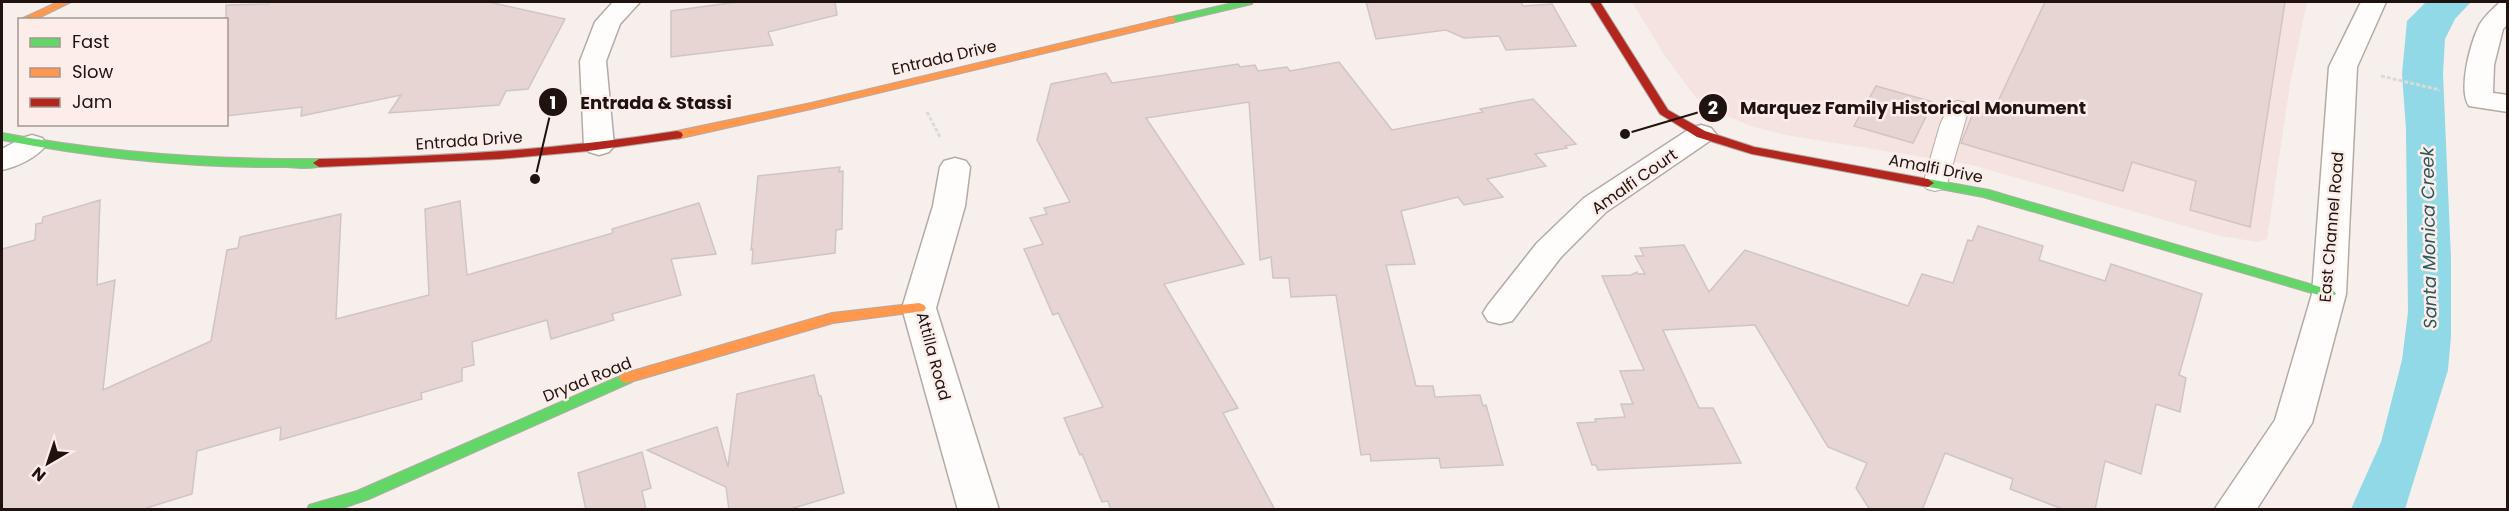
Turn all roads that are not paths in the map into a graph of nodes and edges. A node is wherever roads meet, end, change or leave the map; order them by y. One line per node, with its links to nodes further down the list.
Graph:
1 (66, 2): 7 (street)
2 (627, 2): 13 (street)
3 (1248, 2): 13 (street, Entrada Drive)
4 (1595, 2): 10 (street, Amalfi Drive)
5 (2373, 2): 17 (street, East Channel Road)
6 (2508, 8): 8 (street)
7 (29, 18)
8 (2508, 104)
9 (1958, 108): 16 (lane)
10 (1701, 134): 16 (street, Amalfi Drive); 19 (street, Amalfi Court)
11 (2, 137): 12 (street, Entrada Drive)
12 (32, 144): 13 (street, Entrada Drive); 14 (street)
13 (599, 146)
14 (2, 161)
15 (955, 167): 18 (street, Attilla Road)
16 (1935, 184): 17 (street, Amalfi Drive)
17 (2329, 294): 22 (street, East Channel Road)
18 (919, 308): 20 (street, Dryad Road); 21 (street, Attilla Road)
19 (1500, 313)
20 (315, 510)
21 (979, 510)
22 (2234, 510)

